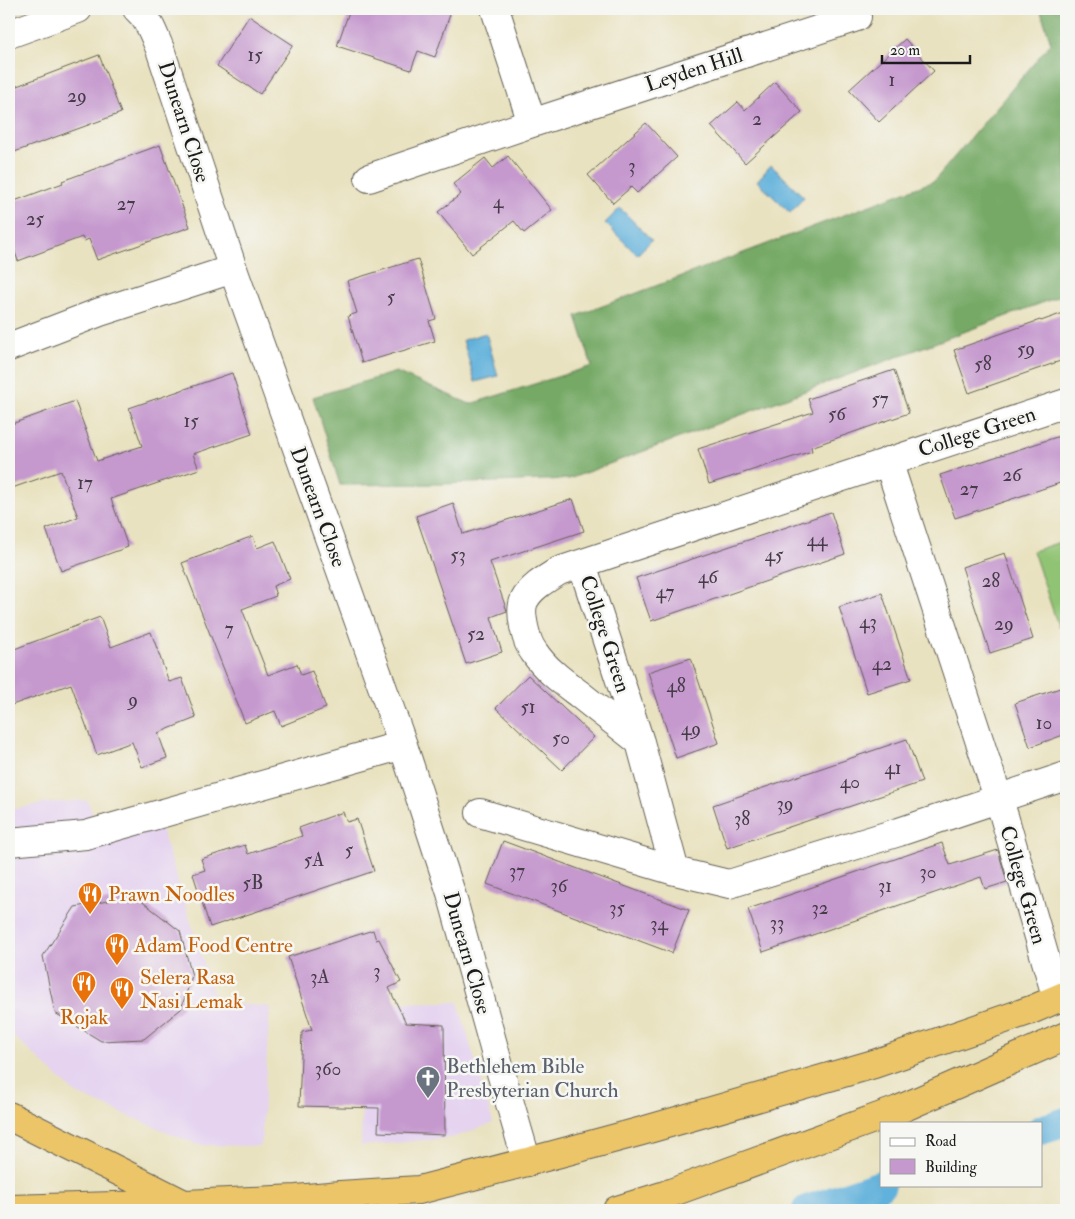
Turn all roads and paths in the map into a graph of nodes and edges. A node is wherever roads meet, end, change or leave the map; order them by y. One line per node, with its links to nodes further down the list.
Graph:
1 (78, 9): 5 (street)
2 (137, 9): 8 (street, Dunearn Close)
3 (495, 9): 6 (street)
4 (857, 17): 6 (street, Leyden Hill)
5 (9, 34)
6 (532, 123): 7 (street, Leyden Hill)
7 (369, 178)
8 (233, 269): 9 (street); 14 (street, Dunearn Close)
9 (9, 348)
10 (1066, 403): 11 (street, College Green)
11 (888, 461): 12 (street, College Green); 16 (street, College Green)
12 (582, 564): 13 (street, College Green); 13 (street)
13 (640, 742): 19 (street, College Green)
14 (403, 746): 18 (street); 23 (street, Dunearn Close)
15 (1066, 776): 16 (street, College Green)
16 (998, 799): 19 (street, College Green); 20 (street, College Green)
17 (480, 813): 19 (street, College Green)
18 (9, 842)
19 (675, 871)
20 (1062, 997): 23 (highway)
21 (1066, 1036): 26 (highway)
22 (9, 1116): 24 (highway)
23 (527, 1162): 24 (highway)
24 (185, 1204): 25 (highway)
25 (9, 1209)
26 (617, 1210)

